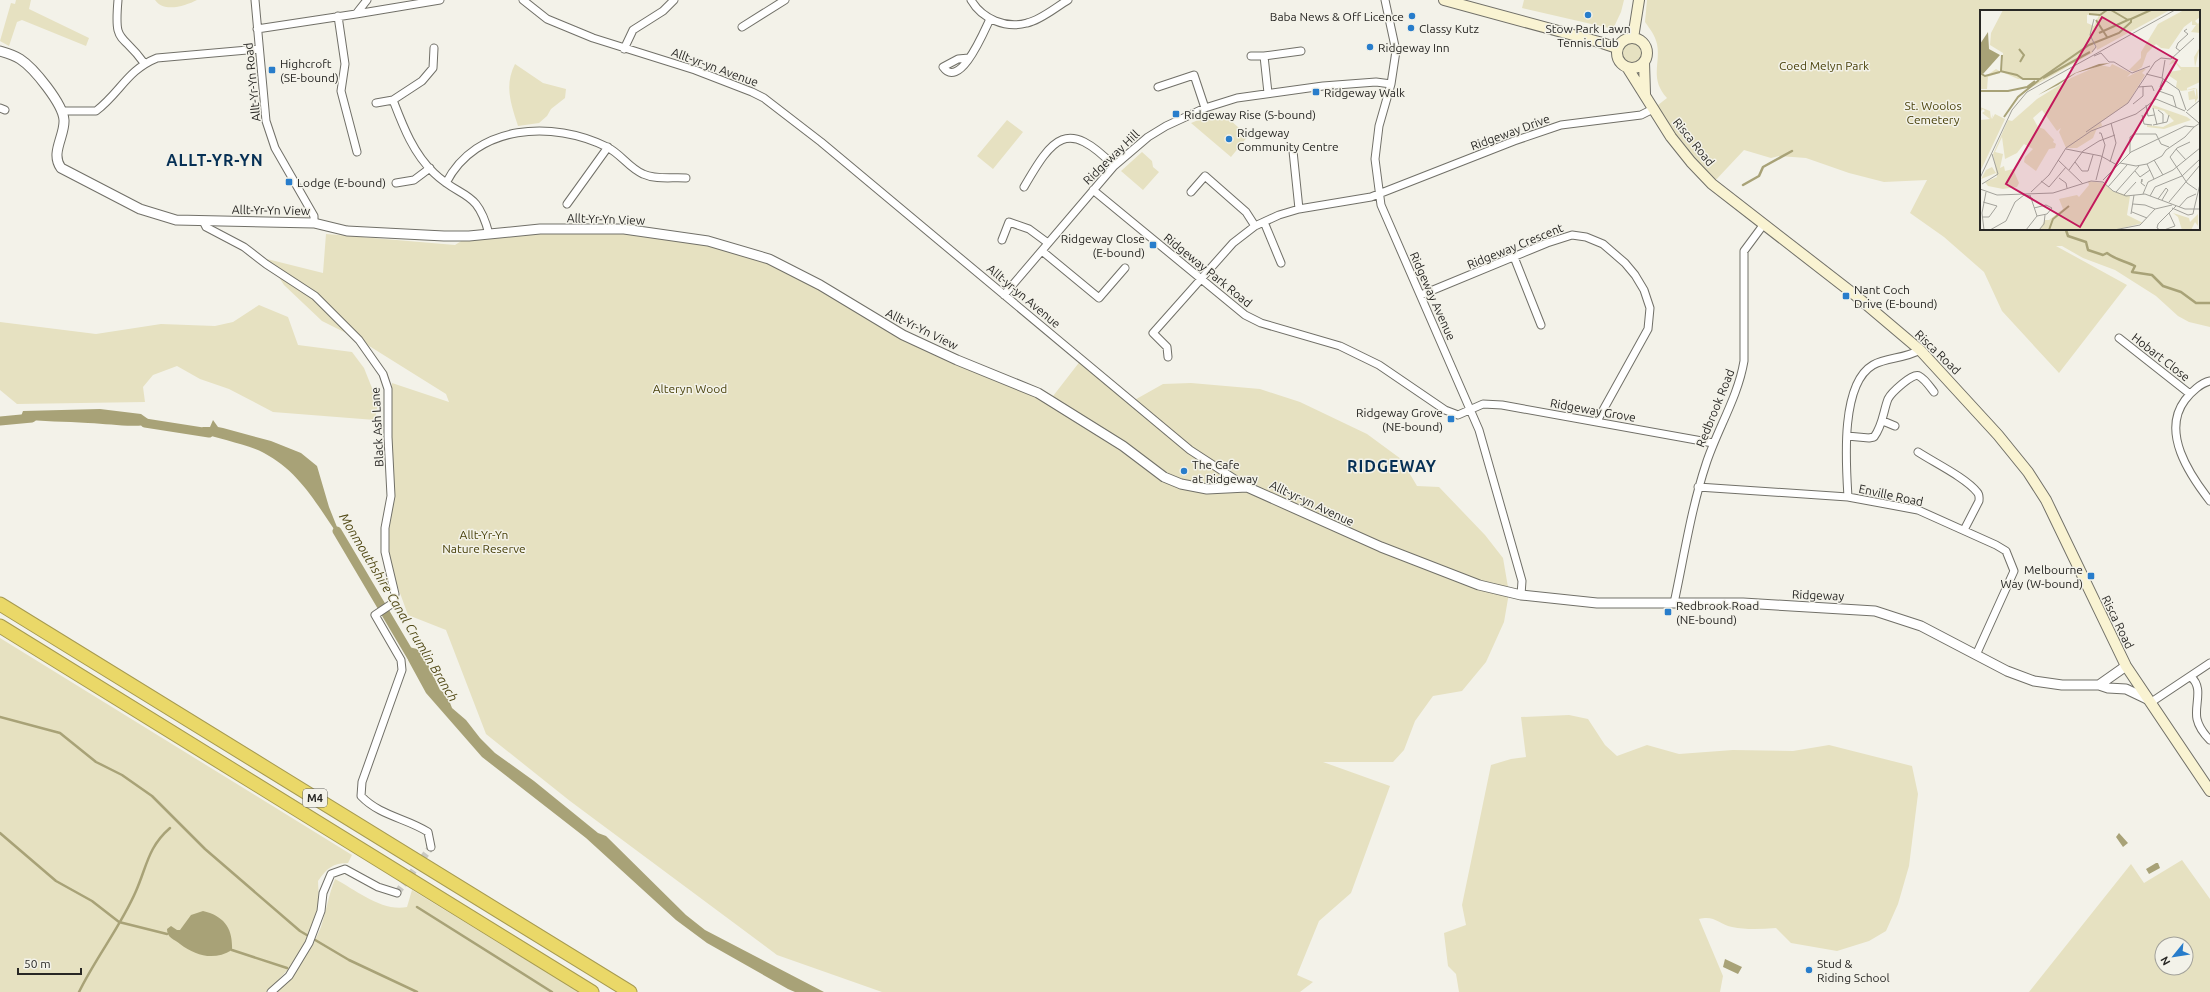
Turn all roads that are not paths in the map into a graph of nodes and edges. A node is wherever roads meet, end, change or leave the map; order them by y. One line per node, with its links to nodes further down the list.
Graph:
1 (118, 0): 31 (street)
2 (255, 0): 19 (street, Allt-Yr-Yn Road)
3 (367, 0): 15 (street)
4 (397, 0): 14 (street)
5 (440, 0): 14 (street)
6 (523, 0): 22 (street, Allt-yr-yn Avenue)
7 (674, 0): 22 (street)
8 (785, 0): 18 (street)
9 (970, 0): 17 (street)
10 (1068, 0): 17 (street)
11 (1385, 0): 33 (street, Ridgeway Avenue)
12 (1444, 0): 23 (main road)
13 (1639, 0): 20 (main road)
14 (404, 6): 15 (street)
15 (356, 14): 16 (street)
16 (338, 16): 19 (street); 44 (street)
17 (990, 19): 29 (street)
18 (742, 27)
19 (257, 29): 24 (street, Allt-Yr-Yn Road)
20 (1633, 38): 23 (main road); 30 (main road)
21 (434, 48): 37 (street)
22 (624, 48): 69 (street, Allt-yr-yn Avenue)
23 (1617, 48): 32 (main road)
24 (259, 49): 31 (street); 58 (street, Allt-Yr-Yn Road)
25 (1301, 51): 28 (street)
26 (0, 52): 41 (street)
27 (1251, 56): 28 (street)
28 (1264, 56): 35 (street)
29 (969, 58)
30 (1644, 62): 32 (main road); 36 (main road, Risca Road)
31 (144, 63): 41 (street)
32 (1627, 67): 36 (main road, Risca Road)
33 (1391, 84): 35 (street, Ridgeway Hill); 53 (street, Ridgeway Avenue)
34 (1158, 87): 39 (street)
35 (1268, 93): 39 (street, Ridgeway Hill)
36 (1645, 94): 40 (main road, Risca Road)
37 (393, 100): 38 (street); 46 (street)
38 (376, 103)
39 (1205, 108): 45 (street, Ridgeway Hill)
40 (1653, 109): 53 (street, Ridgeway Drive); 59 (main road, Risca Road)
41 (63, 111): 56 (street, Allt-Yr-Yn View)
42 (608, 147): 47 (street); 49 (street); 54 (street)
43 (1293, 151): 55 (street)
44 (357, 152)
45 (1114, 166): 50 (street); 51 (street, Ridgeway Hill)
46 (430, 168): 48 (street); 49 (street)
47 (686, 178)
48 (396, 183)
49 (446, 183): 61 (street)
50 (1024, 187)
51 (1093, 190): 63 (street, Ridgeway Hill); 68 (street, Ridgeway Park Road)
52 (1191, 192): 60 (street)
53 (1379, 193): 55 (street, Ridgeway Drive); 70 (street, Ridgeway Avenue)
54 (567, 204)
55 (1299, 209): 57 (street, Ridgeway Drive)
56 (203, 221): 58 (street, Allt-Yr-Yn View); 102 (street, Black Ash Lane)
57 (1264, 222): 60 (street, Ridgeway Drive); 66 (street)
58 (314, 223): 61 (street, Allt-Yr-Yn View)
59 (1764, 224): 73 (main road, Risca Road); 83 (street, Redbrook Road)
60 (1255, 226): 68 (street, Ridgeway Drive)
61 (489, 234): 85 (street, Allt-Yr-Yn View)
62 (1002, 240): 63 (street)
63 (1048, 243): 64 (street, Ridgeway Hill)
64 (1042, 251): 67 (street); 69 (street, Ridgeway Hill)
65 (1514, 257): 70 (street, Ridgeway Crescent); 71 (street); 79 (street, Ridgeway Crescent)
66 (1281, 263)
67 (1125, 268)
68 (1200, 279): 74 (street, Ridgeway Drive); 78 (street, Ridgeway Park Road)
69 (1004, 295): 85 (street, Allt-yr-yn Avenue)
70 (1421, 295): 78 (street, Ridgeway Avenue)
71 (1541, 325)
72 (2119, 338): 77 (street, Hobart Close)
73 (1920, 350): 82 (street); 96 (main road, Risca Road)
74 (1168, 358)
75 (2210, 381): 77 (street)
76 (1934, 392): 80 (street)
77 (2190, 394): 88 (street)
78 (1470, 410): 79 (street, Ridgeway Grove); 90 (street, Ridgeway Avenue)
79 (1597, 421): 83 (street, Ridgeway Grove)
80 (1883, 421): 81 (street); 82 (street)
81 (1895, 426)
82 (1847, 436): 87 (street)
83 (1712, 443): 86 (street, Redbrook Road)
84 (1918, 452): 89 (street)
85 (1247, 487): 90 (street, Allt-yr-yn Avenue)
86 (1698, 487): 87 (street, Enville Road); 92 (street, Redbrook Road)
87 (1848, 497): 89 (street, Enville Road)
88 (2210, 501)
89 (1964, 530): 94 (street, Enville Road)
90 (1521, 595): 92 (street, Ridgeway)
91 (0, 604): 106 (highway, M4)
92 (1674, 604): 94 (street, Ridgeway)
93 (0, 626): 105 (highway, M4)
94 (1976, 655): 98 (street, Ridgeway)
95 (2210, 663): 97 (street)
96 (2126, 666): 98 (street); 99 (main road, Risca Road)
97 (2192, 677): 99 (street); 100 (street)
98 (2098, 685): 99 (street, Ridgeway)
99 (2149, 701): 101 (main road, Risca Road)
100 (2210, 740)
101 (2210, 790)
102 (431, 847)
103 (397, 893): 104 (street)
104 (271, 992)
105 (592, 992)
106 (630, 992)

